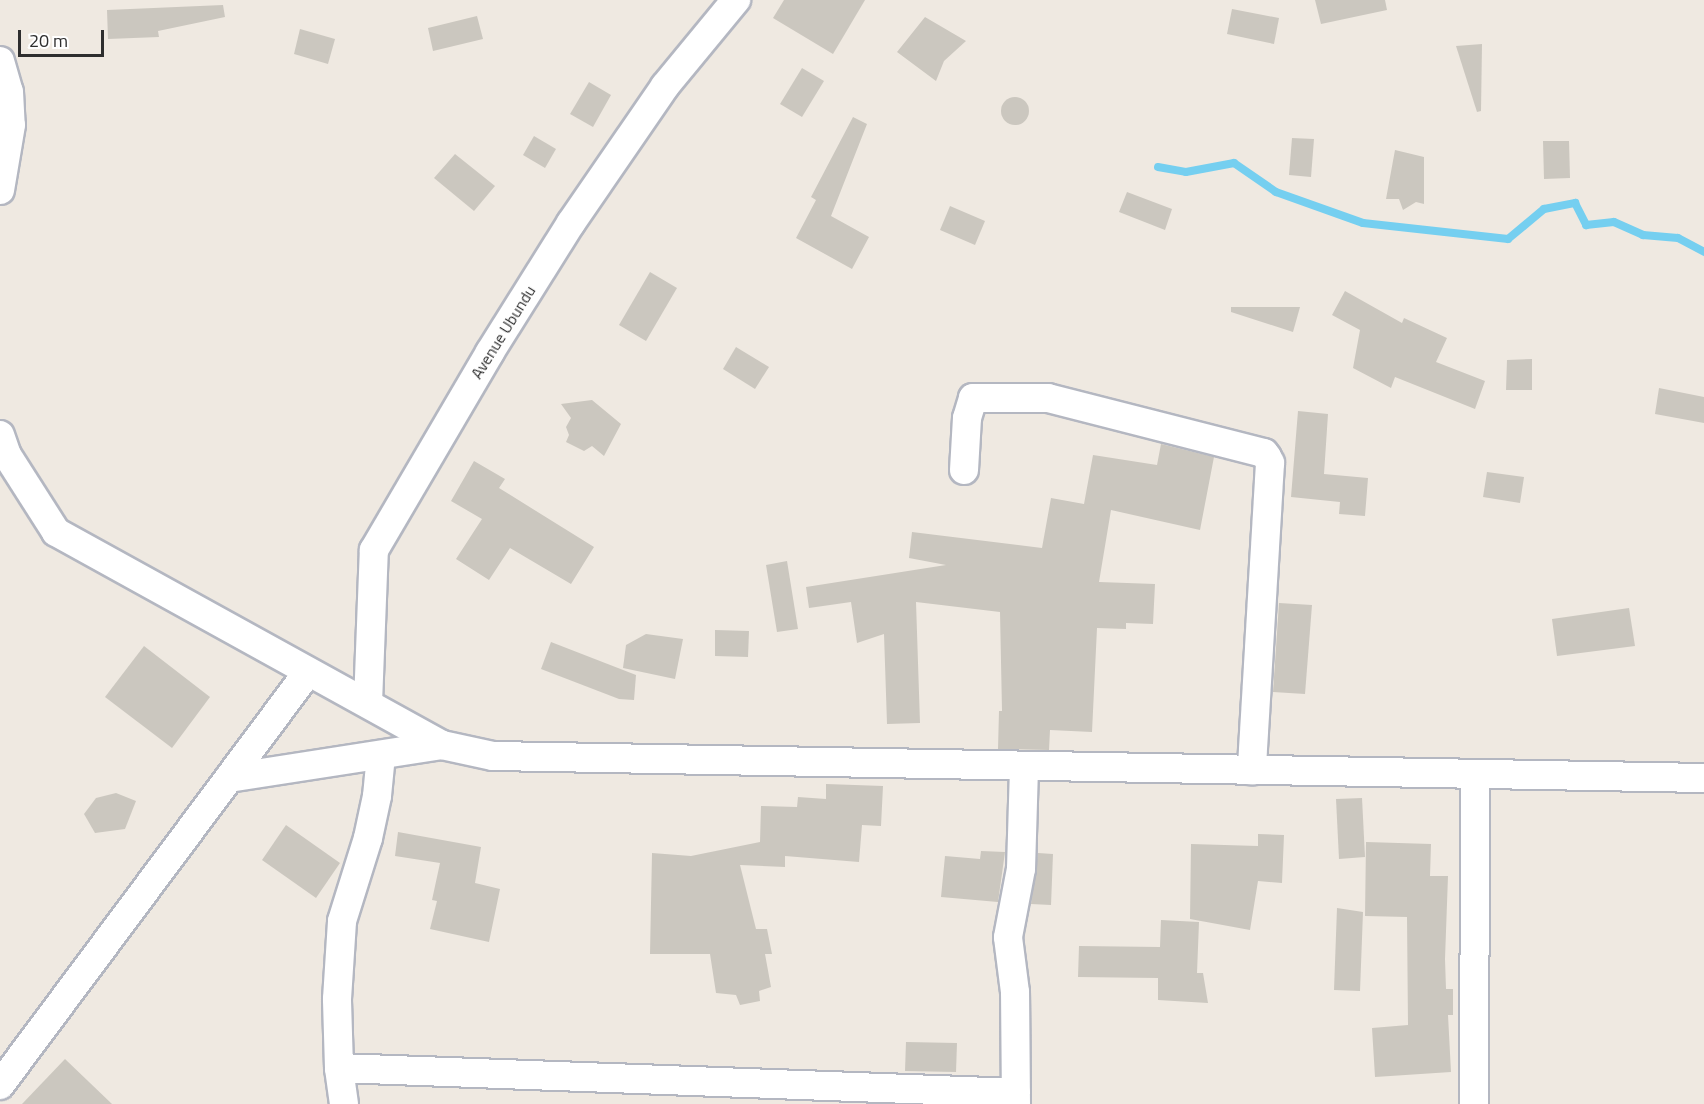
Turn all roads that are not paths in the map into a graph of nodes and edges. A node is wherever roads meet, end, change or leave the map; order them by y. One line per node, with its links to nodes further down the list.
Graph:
1 (736, 0): 7 (street, Avenue Ubundu)
2 (0, 61): 3 (street)
3 (0, 190)
4 (0, 435): 6 (street)
5 (964, 470): 11 (street)
6 (308, 672): 7 (street); 13 (street)
7 (368, 703): 8 (street)
8 (442, 745): 9 (street); 10 (street)
9 (381, 755): 13 (street); 15 (street)
10 (1024, 766): 11 (street); 17 (street)
11 (1252, 770): 12 (street)
12 (1475, 774): 14 (street); 19 (street)
13 (229, 778): 16 (street)
14 (1704, 778)
15 (339, 1068): 17 (street); 18 (street)
16 (0, 1085)
17 (1016, 1098)
18 (344, 1104)
19 (1474, 1104)

